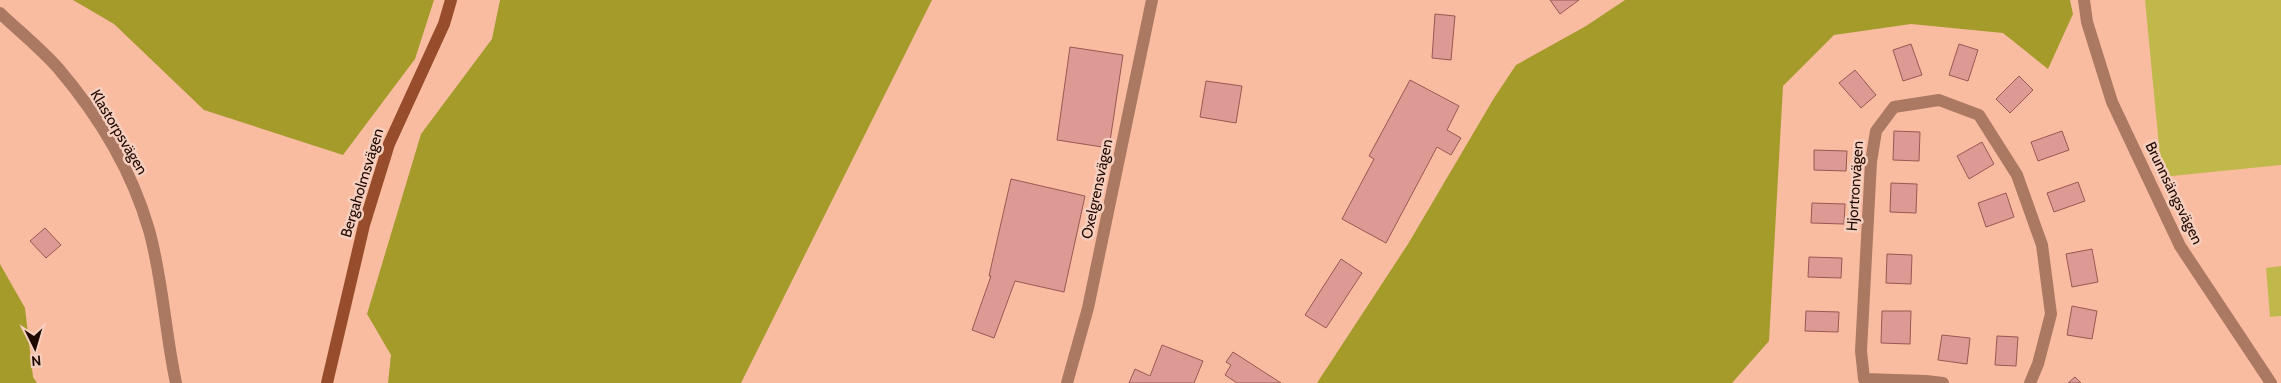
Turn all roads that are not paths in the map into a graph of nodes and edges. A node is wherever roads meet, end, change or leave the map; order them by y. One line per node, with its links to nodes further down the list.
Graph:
1 (451, 0): 7 (main road, Bergaholmsvägen)
2 (1152, 0): 8 (street, Oxelgrensvägen)
3 (2084, 0): 11 (street, Brunnsängsvägen)
4 (0, 14): 6 (street, Klastorpsvägen)
5 (1862, 381): 9 (street); 10 (street, Hjortronvägen)
6 (176, 383)
7 (327, 383)
8 (1066, 383)
9 (1943, 383)
10 (2030, 383)
11 (2271, 383)

